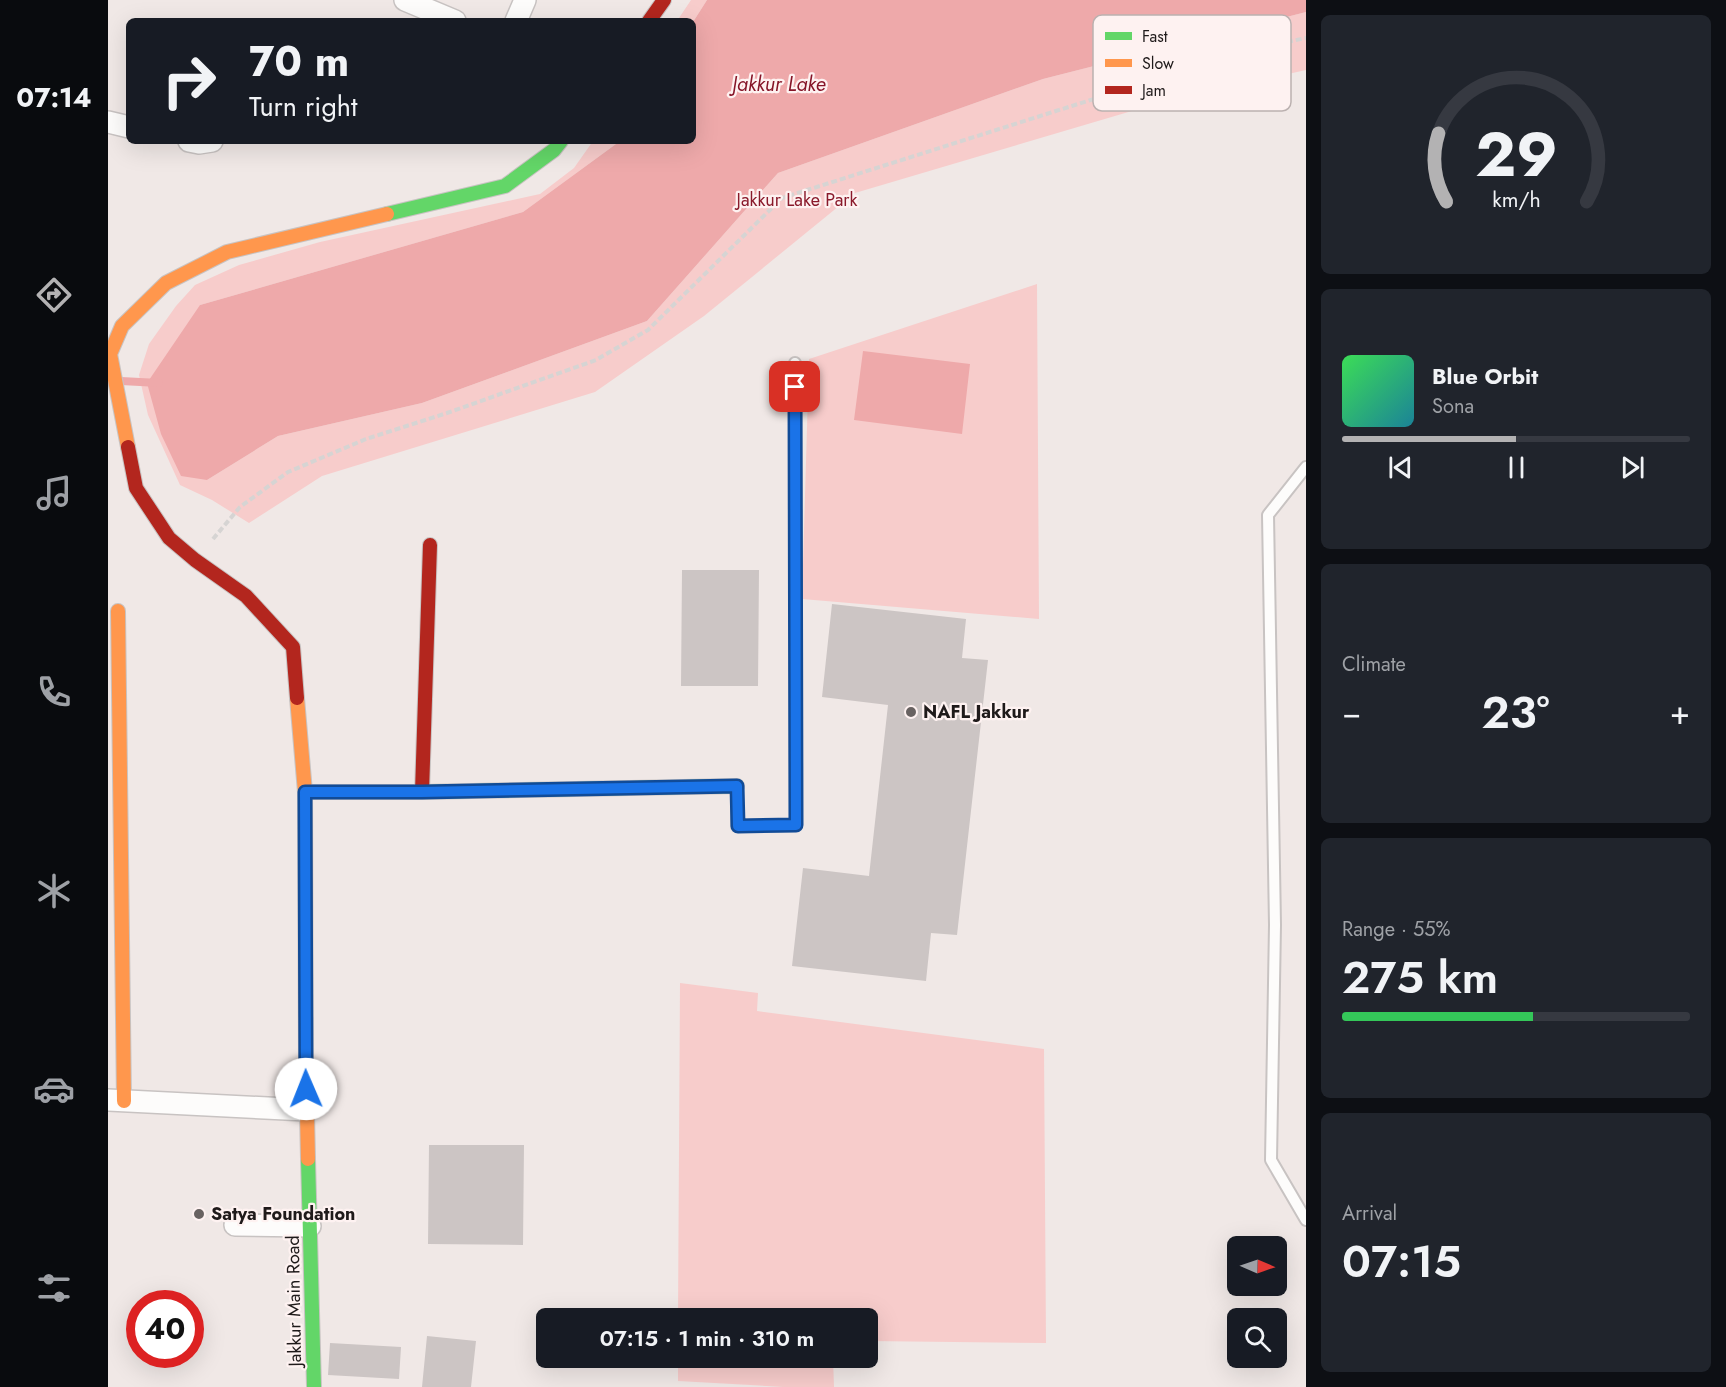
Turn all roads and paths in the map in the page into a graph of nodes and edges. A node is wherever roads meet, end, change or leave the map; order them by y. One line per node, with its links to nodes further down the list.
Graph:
1 (405, 0): 4 (street)
2 (525, 0): 5 (street)
3 (664, 0): 6 (street)
4 (448, 18)
5 (517, 18)
6 (651, 18)
7 (1306, 38): 8 (path)
8 (1291, 41)
9 (1093, 99): 16 (path)
10 (108, 122): 11 (street)
11 (126, 126)
12 (559, 144): 16 (street, Jakkur Main Road)
13 (795, 363): 18 (lane)
14 (1306, 467): 23 (lane)
15 (430, 545): 20 (street)
16 (195, 560): 19 (street, Jakkur Main Road)
17 (118, 611): 21 (street)
18 (737, 786): 20 (street)
19 (305, 792): 20 (street); 22 (street, Jakkur Main Road)
20 (422, 792)
21 (116, 1100): 22 (street)
22 (306, 1110): 25 (street, Jakkur Main Road)
23 (1306, 1221)
24 (235, 1225): 25 (street)
25 (310, 1226): 26 (street, Jakkur Main Road)
26 (314, 1387)

